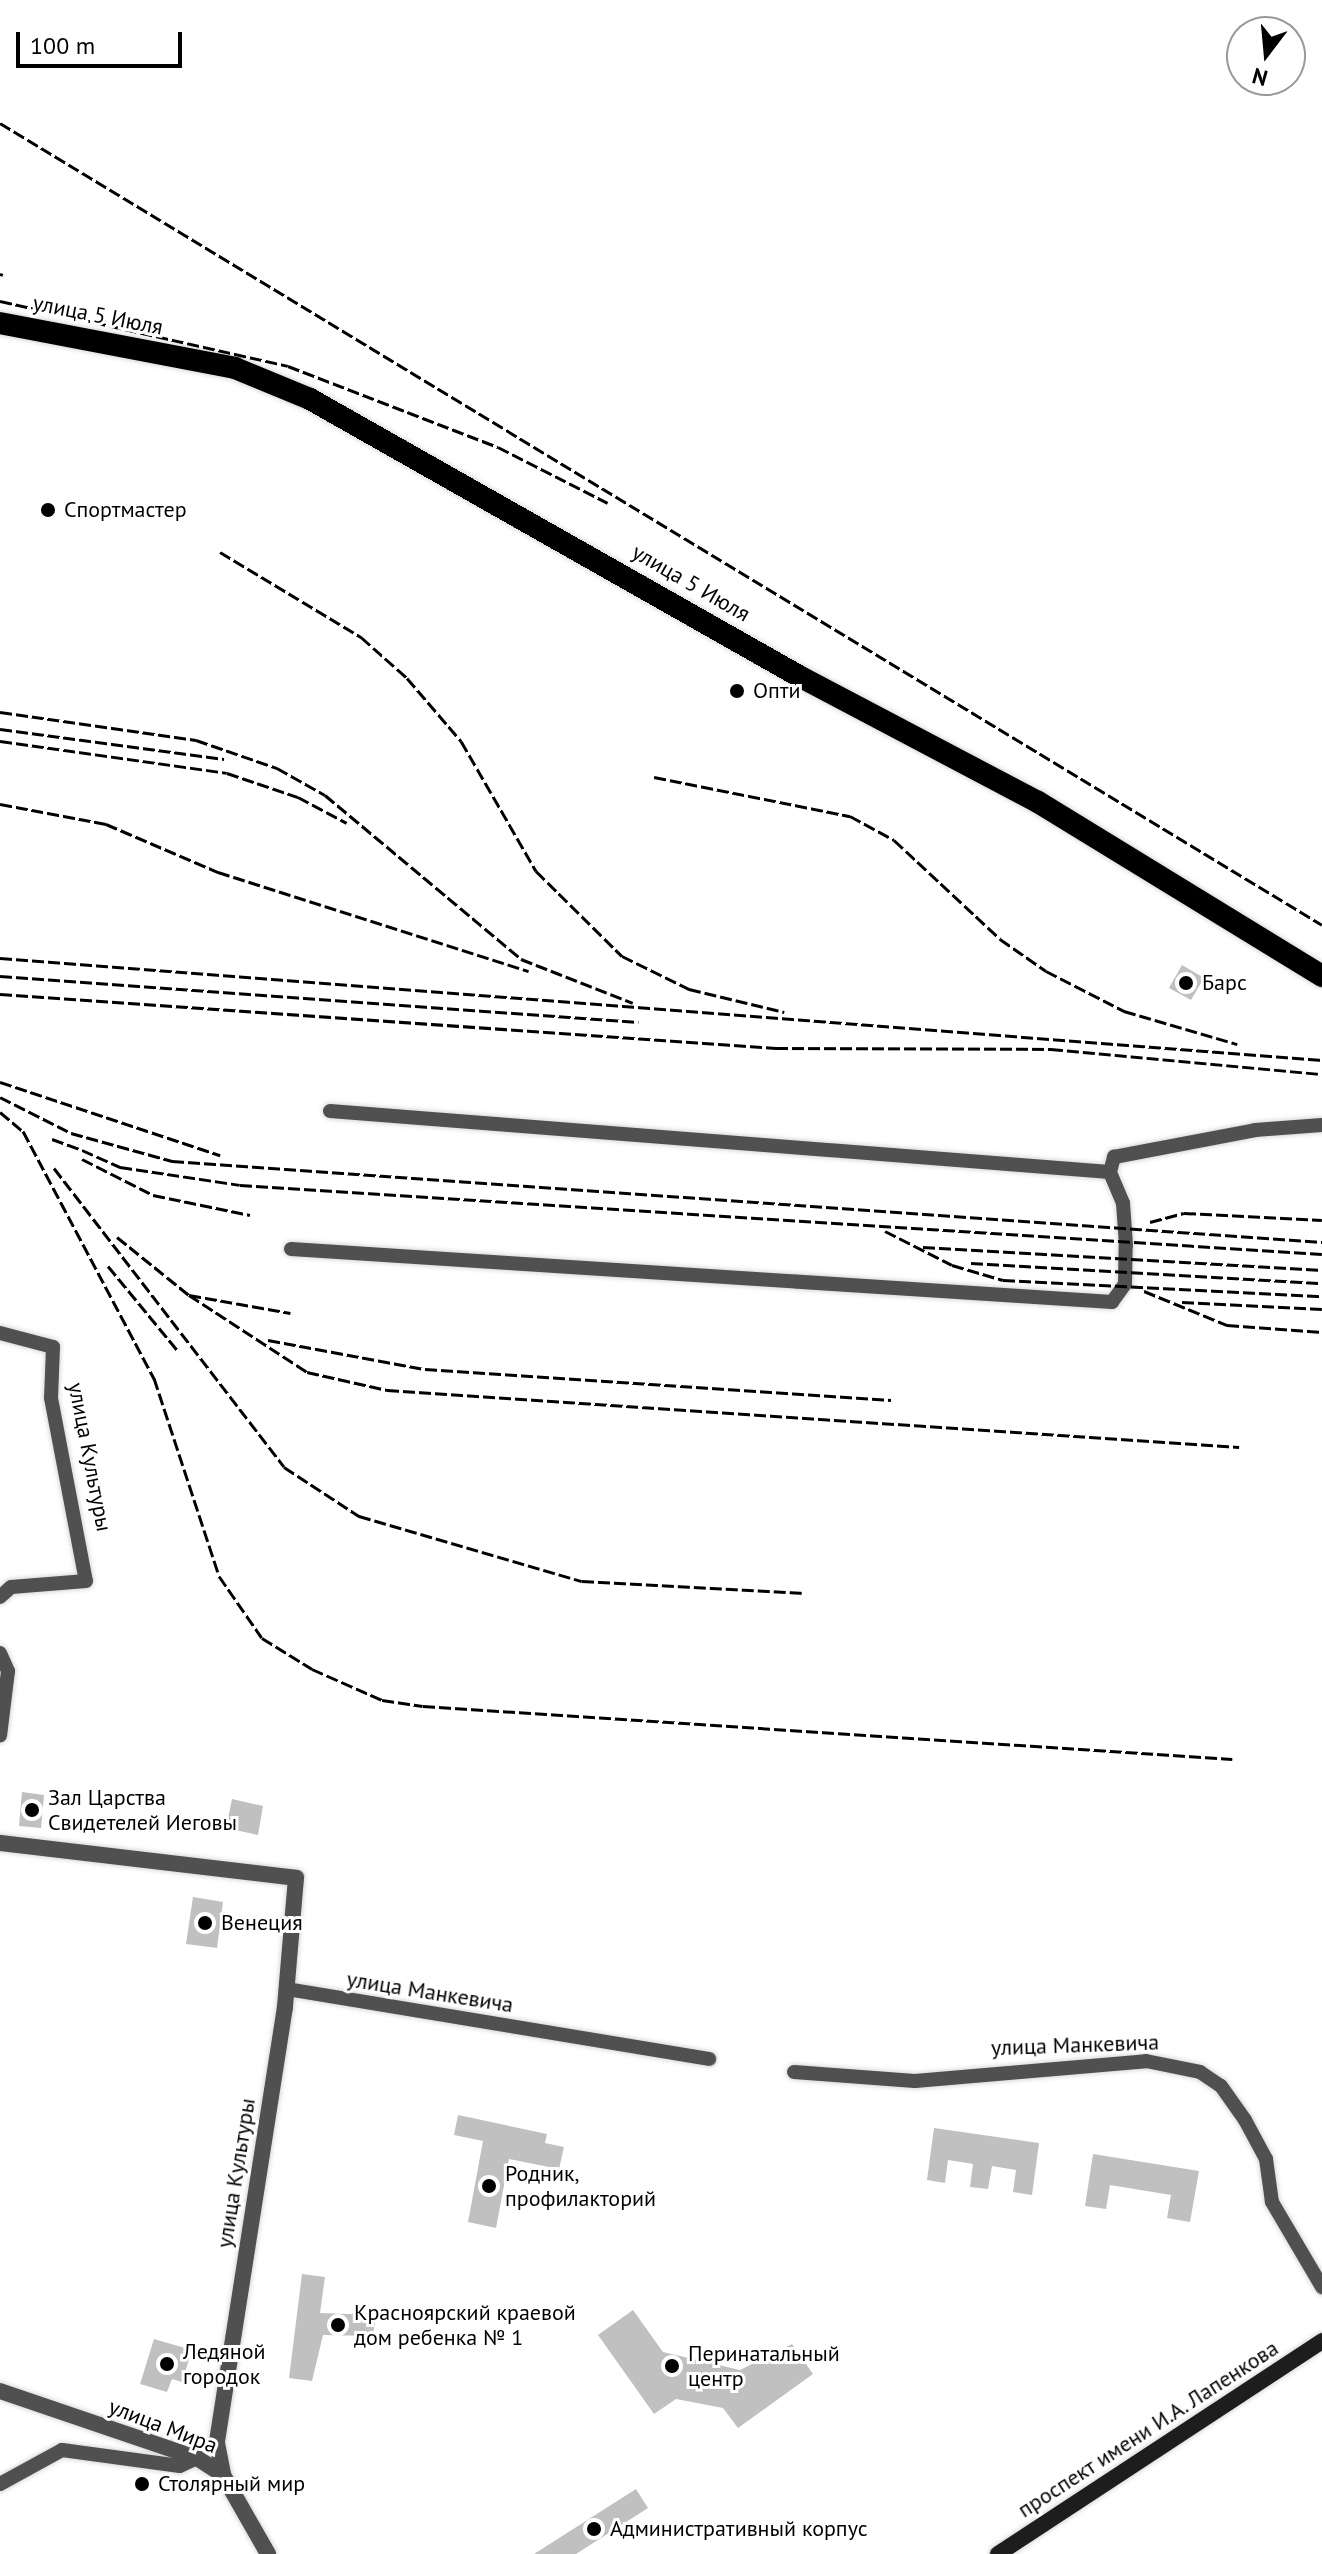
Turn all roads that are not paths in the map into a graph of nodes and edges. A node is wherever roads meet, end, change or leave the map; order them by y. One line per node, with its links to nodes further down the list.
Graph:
1 (0, 323): 2 (highway, улица 5 Июля)
2 (1322, 976)
3 (330, 1111): 5 (street)
4 (1322, 1125): 5 (street)
5 (1110, 1172): 6 (street)
6 (291, 1249)
7 (0, 1333): 8 (street, улица Культуры)
8 (0, 1597)
9 (0, 1653): 10 (street)
10 (0, 1736)
11 (0, 1843): 12 (street, улица Культуры)
12 (287, 1989): 13 (street, улица Манкевича); 19 (street, улица Культуры)
13 (709, 2059)
14 (794, 2072): 15 (street, улица Манкевича)
15 (1322, 2287)
16 (1322, 2341): 22 (main road, проспект имени И.А. Лапенкова)
17 (0, 2391): 18 (street, улица Мира)
18 (197, 2458): 19 (street, улица Мира); 20 (street)
19 (223, 2475): 21 (street, улица Мира)
20 (0, 2484)
21 (268, 2554)
22 (998, 2554)

